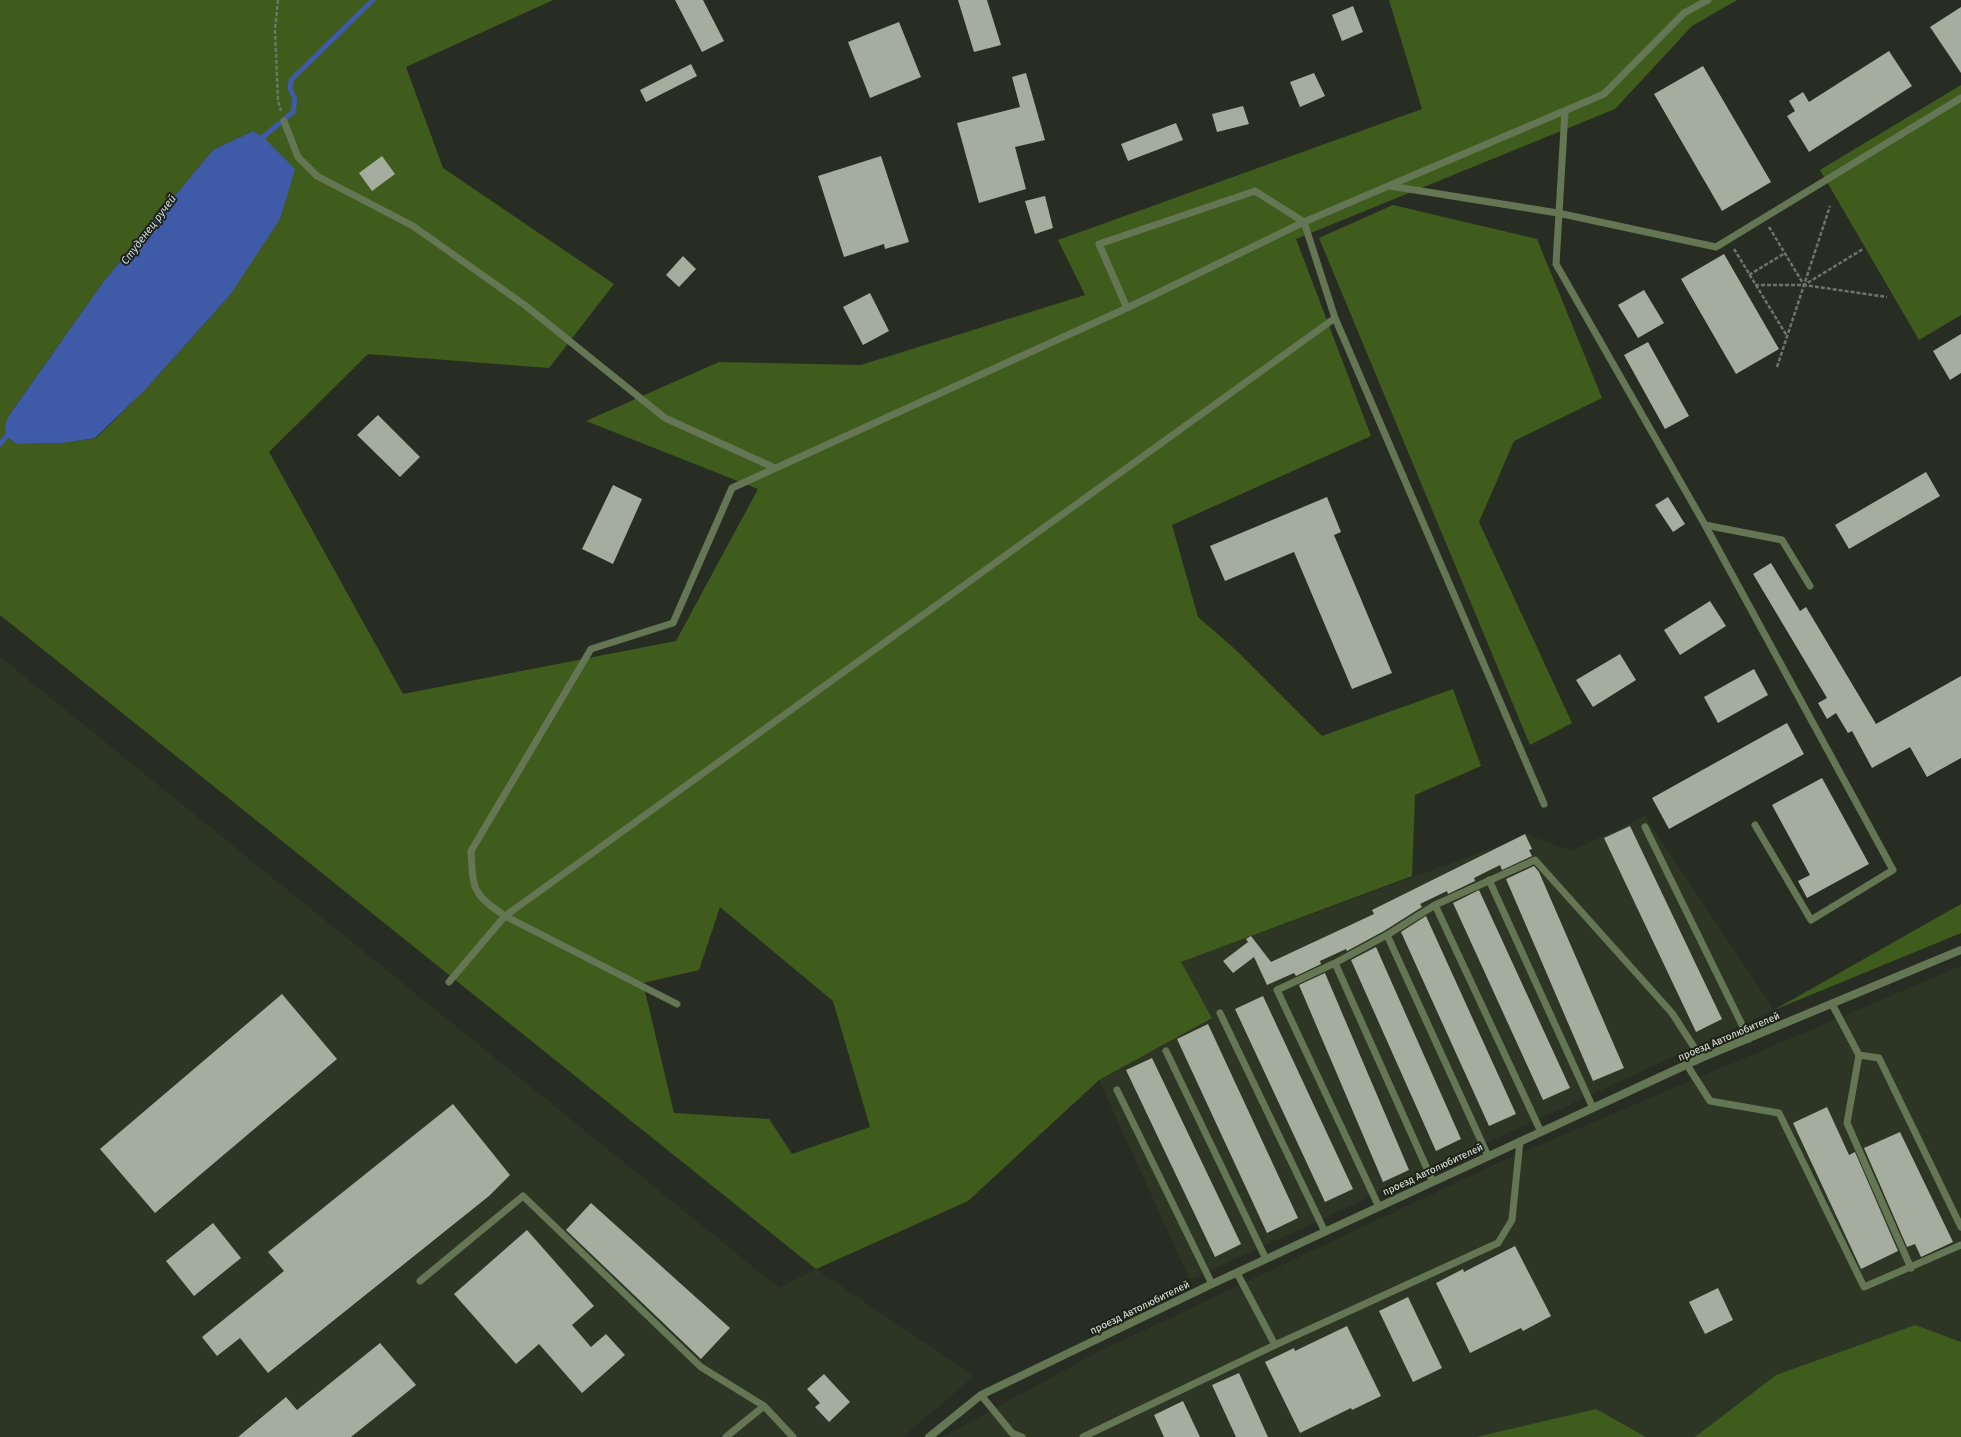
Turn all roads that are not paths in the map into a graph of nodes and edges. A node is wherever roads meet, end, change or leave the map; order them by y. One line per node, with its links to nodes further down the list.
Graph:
1 (1708, 0): 3 (lane)
2 (1961, 98): 6 (lane)
3 (1565, 111): 5 (lane); 6 (lane)
4 (284, 121): 10 (lane)
5 (1390, 186): 6 (lane); 7 (lane)
6 (1558, 213): 11 (lane)
7 (1304, 222): 8 (lane); 8 (lane); 9 (lane)
8 (1127, 308): 10 (lane)
9 (1335, 318): 13 (lane); 18 (lane)
10 (775, 468): 18 (lane)
11 (1705, 525): 12 (lane); 14 (lane)
12 (1810, 586)
13 (1544, 804)
14 (1755, 825)
15 (1645, 827): 26 (lane)
16 (1489, 880): 17 (lane); 29 (lane); 32 (lane)
17 (1435, 905): 19 (lane); 33 (lane)
18 (505, 916): 22 (lane); 23 (lane)
19 (1387, 935): 21 (lane); 35 (lane)
20 (1961, 950): 24 (street, проезд Автолюбителей)
21 (1335, 963): 36 (lane); 37 (lane)
22 (449, 982)
23 (677, 1004)
24 (1832, 1004): 26 (street, проезд Автолюбителей); 28 (lane)
25 (1220, 1013): 39 (lane)
26 (1749, 1039): 29 (street, проезд Автолюбителей)
27 (1166, 1052): 41 (lane)
28 (1859, 1055): 38 (lane); 42 (lane)
29 (1701, 1058): 30 (street, проезд Автолюбителей)
30 (1687, 1065): 32 (street, проезд Автолюбителей); 42 (lane)
31 (1117, 1090): 45 (lane)
32 (1593, 1108): 33 (street, проезд Автолюбителей)
33 (1541, 1132): 34 (street, проезд Автолюбителей)
34 (1520, 1141): 35 (street, проезд Автолюбителей); 46 (lane)
35 (1488, 1156): 36 (street, проезд Автолюбителей)
36 (1433, 1182): 37 (street, проезд Автолюбителей)
37 (1378, 1207): 39 (street, проезд Автолюбителей)
38 (1961, 1228)
39 (1325, 1232): 41 (street, проезд Автолюбителей)
40 (1961, 1245): 42 (lane)
41 (1266, 1259): 43 (street, проезд Автолюбителей)
42 (1911, 1268)
43 (1237, 1272): 45 (street, проезд Автолюбителей); 46 (lane)
44 (420, 1281): 48 (lane)
45 (1212, 1284): 47 (street, проезд Автолюбителей)
46 (1275, 1345): 53 (lane)
47 (981, 1395): 51 (street, проезд Автолюбителей); 52 (lane)
48 (764, 1406): 49 (lane); 50 (lane)
49 (726, 1437)
50 (793, 1437)
51 (929, 1437)
52 (1022, 1437)
53 (1083, 1437)

